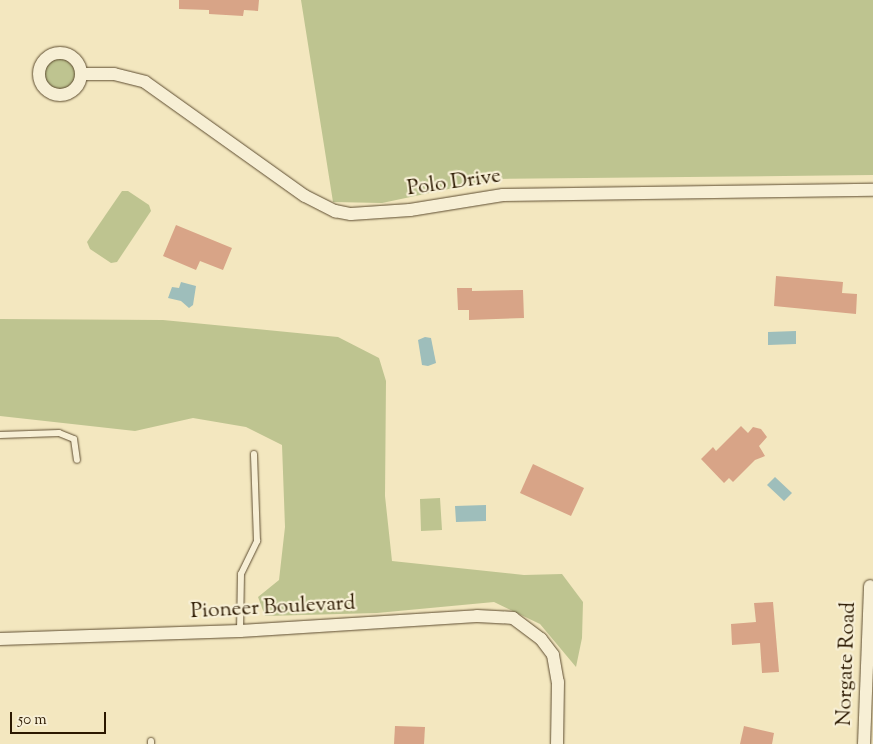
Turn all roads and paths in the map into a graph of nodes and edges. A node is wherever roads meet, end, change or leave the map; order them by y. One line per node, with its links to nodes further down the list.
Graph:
1 (81, 74): 2 (street, Polo Drive)
2 (873, 190)
3 (0, 435): 5 (lane)
4 (254, 454): 7 (lane)
5 (77, 460)
6 (870, 586): 10 (street, Norgate Road)
7 (240, 631): 8 (street, Pioneer Boulevard); 9 (street, Pioneer Boulevard)
8 (0, 639)
9 (557, 744)
10 (864, 744)

